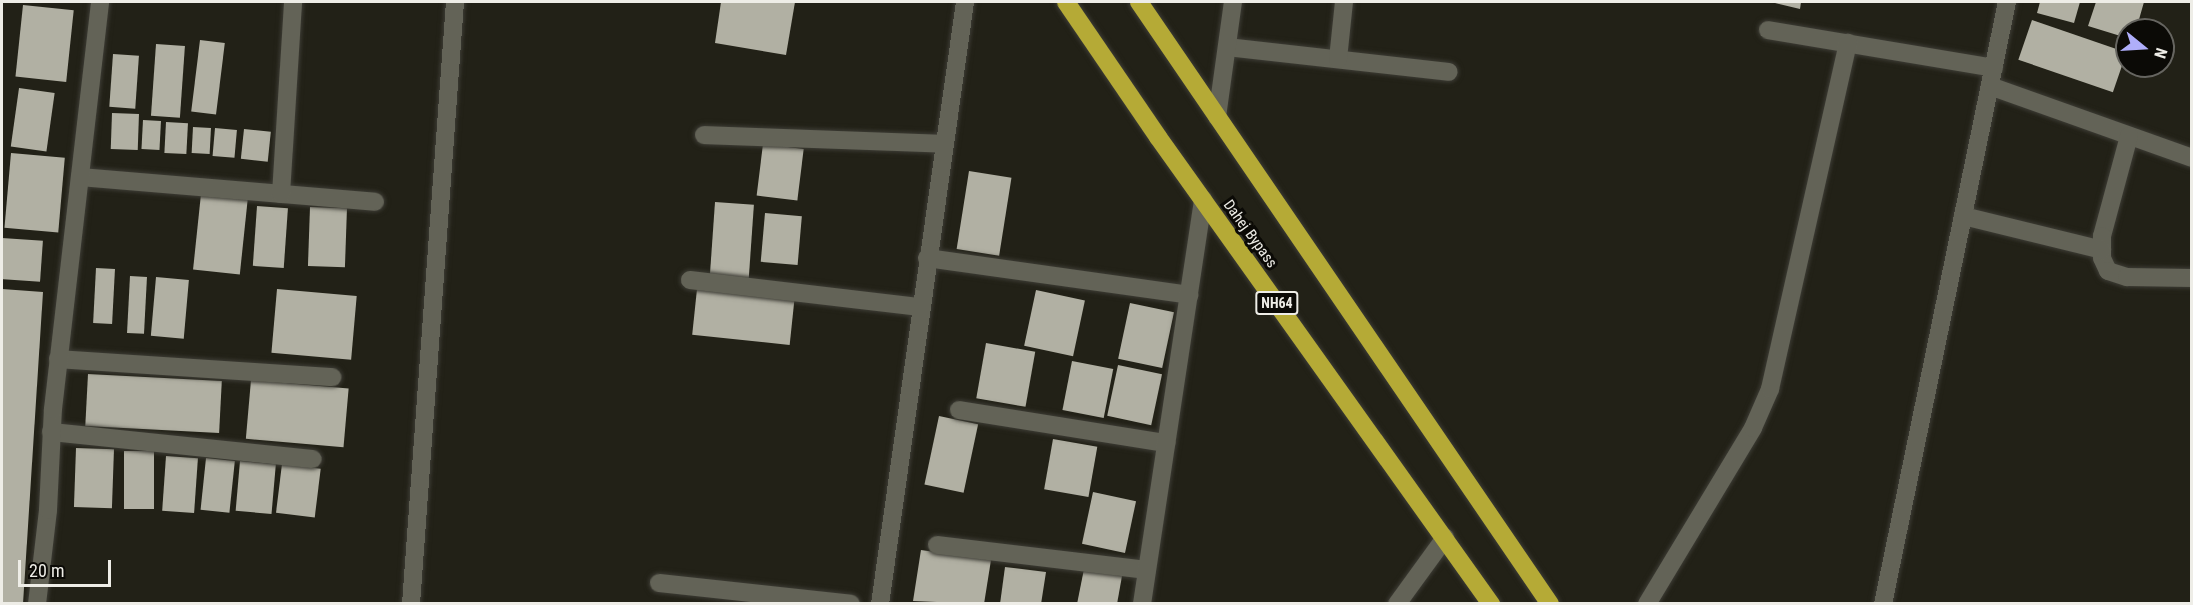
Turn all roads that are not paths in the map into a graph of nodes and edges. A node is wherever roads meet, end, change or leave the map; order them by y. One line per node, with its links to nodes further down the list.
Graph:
1 (100, 2): 21 (street)
2 (293, 2): 22 (street)
3 (455, 2): 43 (street)
4 (965, 2): 19 (street)
5 (1066, 2): 23 (highway, Dahej Bypass / NH64)
6 (1139, 2): 16 (highway)
7 (1233, 2): 12 (street)
8 (1344, 2): 13 (street)
9 (2007, 2): 15 (street)
10 (1768, 30): 11 (street)
11 (1848, 43): 15 (street); 50 (street)
12 (1227, 47): 13 (street); 16 (street)
13 (1338, 59): 14 (street)
14 (1449, 72)
15 (1992, 77): 18 (street); 25 (street)
16 (1218, 117): 49 (highway)
17 (704, 135): 19 (street)
18 (2130, 136): 20 (street); 26 (street)
19 (944, 144): 27 (street)
20 (2192, 158)
21 (80, 177): 22 (street); 32 (street)
22 (281, 194): 24 (street)
23 (1203, 200): 30 (street); 38 (highway, Dahej Bypass / NH64)
24 (375, 201)
25 (1963, 216): 26 (street); 51 (street)
26 (2102, 250): 28 (street)
27 (927, 258): 30 (street); 31 (street)
28 (2192, 278)
29 (690, 280): 31 (street)
30 (1189, 295): 36 (street)
31 (921, 307): 45 (street)
32 (58, 359): 33 (street); 35 (street)
33 (332, 377)
34 (959, 410): 36 (street)
35 (51, 432): 37 (street); 42 (street)
36 (1166, 443): 40 (street)
37 (313, 459)
38 (1445, 538): 47 (street); 48 (highway, Dahej Bypass / NH64)
39 (937, 545): 40 (street)
40 (1147, 570): 46 (street)
41 (659, 583): 44 (street)
42 (37, 603)
43 (411, 603)
44 (851, 603)
45 (880, 603)
46 (1142, 603)
47 (1397, 603)
48 (1491, 603)
49 (1550, 603)
50 (1647, 603)
51 (1883, 603)

